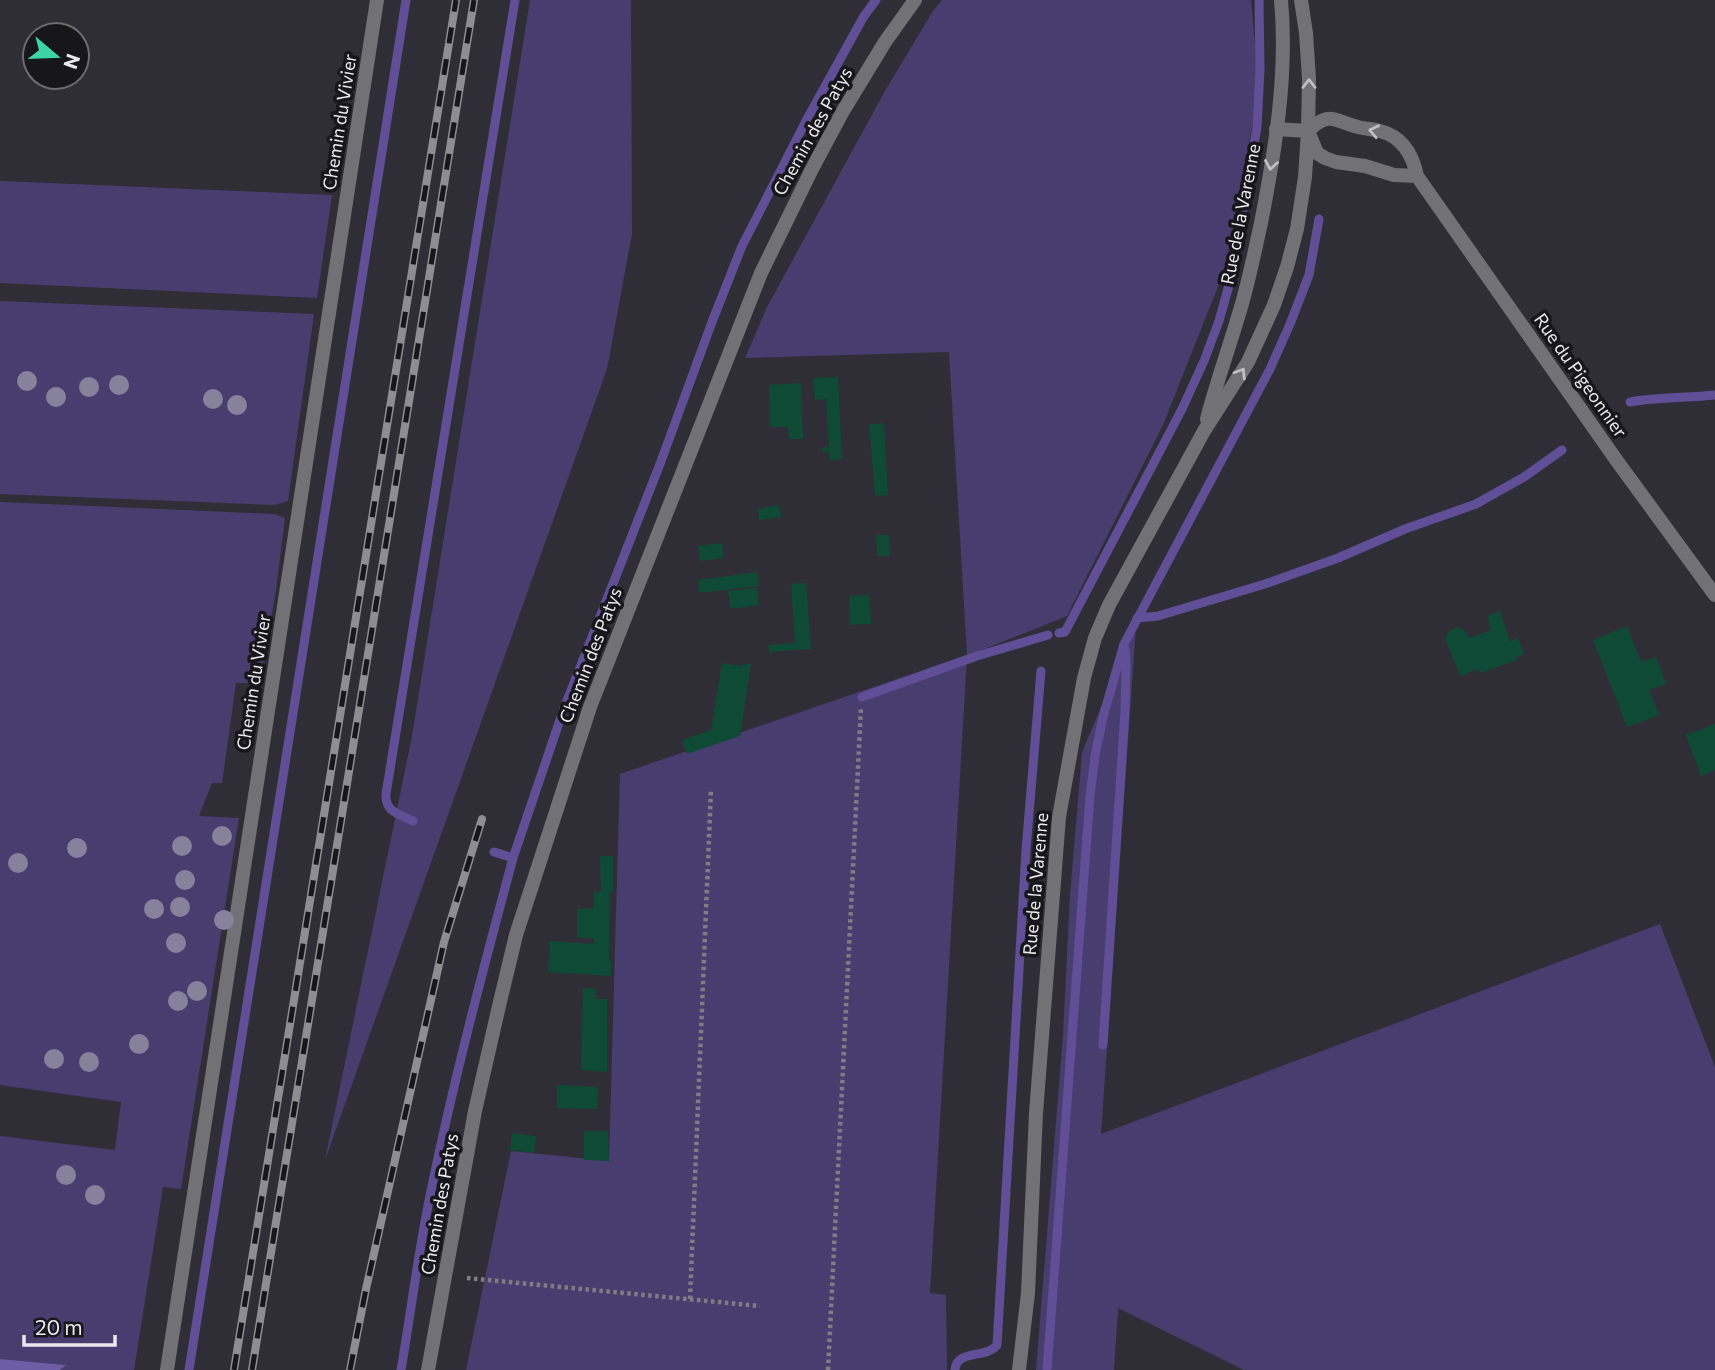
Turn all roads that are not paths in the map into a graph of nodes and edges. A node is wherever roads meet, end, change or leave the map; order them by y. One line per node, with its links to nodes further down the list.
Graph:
1 (377, 0): 10 (street, Chemin du Vivier)
2 (915, 0): 11 (street, Chemin des Patys)
3 (1281, 0): 5 (street, Rue de la Varenne)
4 (1301, 0): 6 (street, Rue de la Varenne, one-way to 4)
5 (1276, 129): 6 (street); 8 (street, Rue de la Varenne, one-way to 8)
6 (1308, 131): 7 (street); 7 (street, Rue du Pigeonnier, one-way to 6); 8 (street, Rue de la Varenne, one-way to 6)
7 (1417, 176): 9 (street, Rue du Pigeonnier)
8 (1204, 430): 12 (street, Rue de la Varenne)
9 (1715, 595)
10 (167, 1370)
11 (428, 1370)
12 (1019, 1370)

